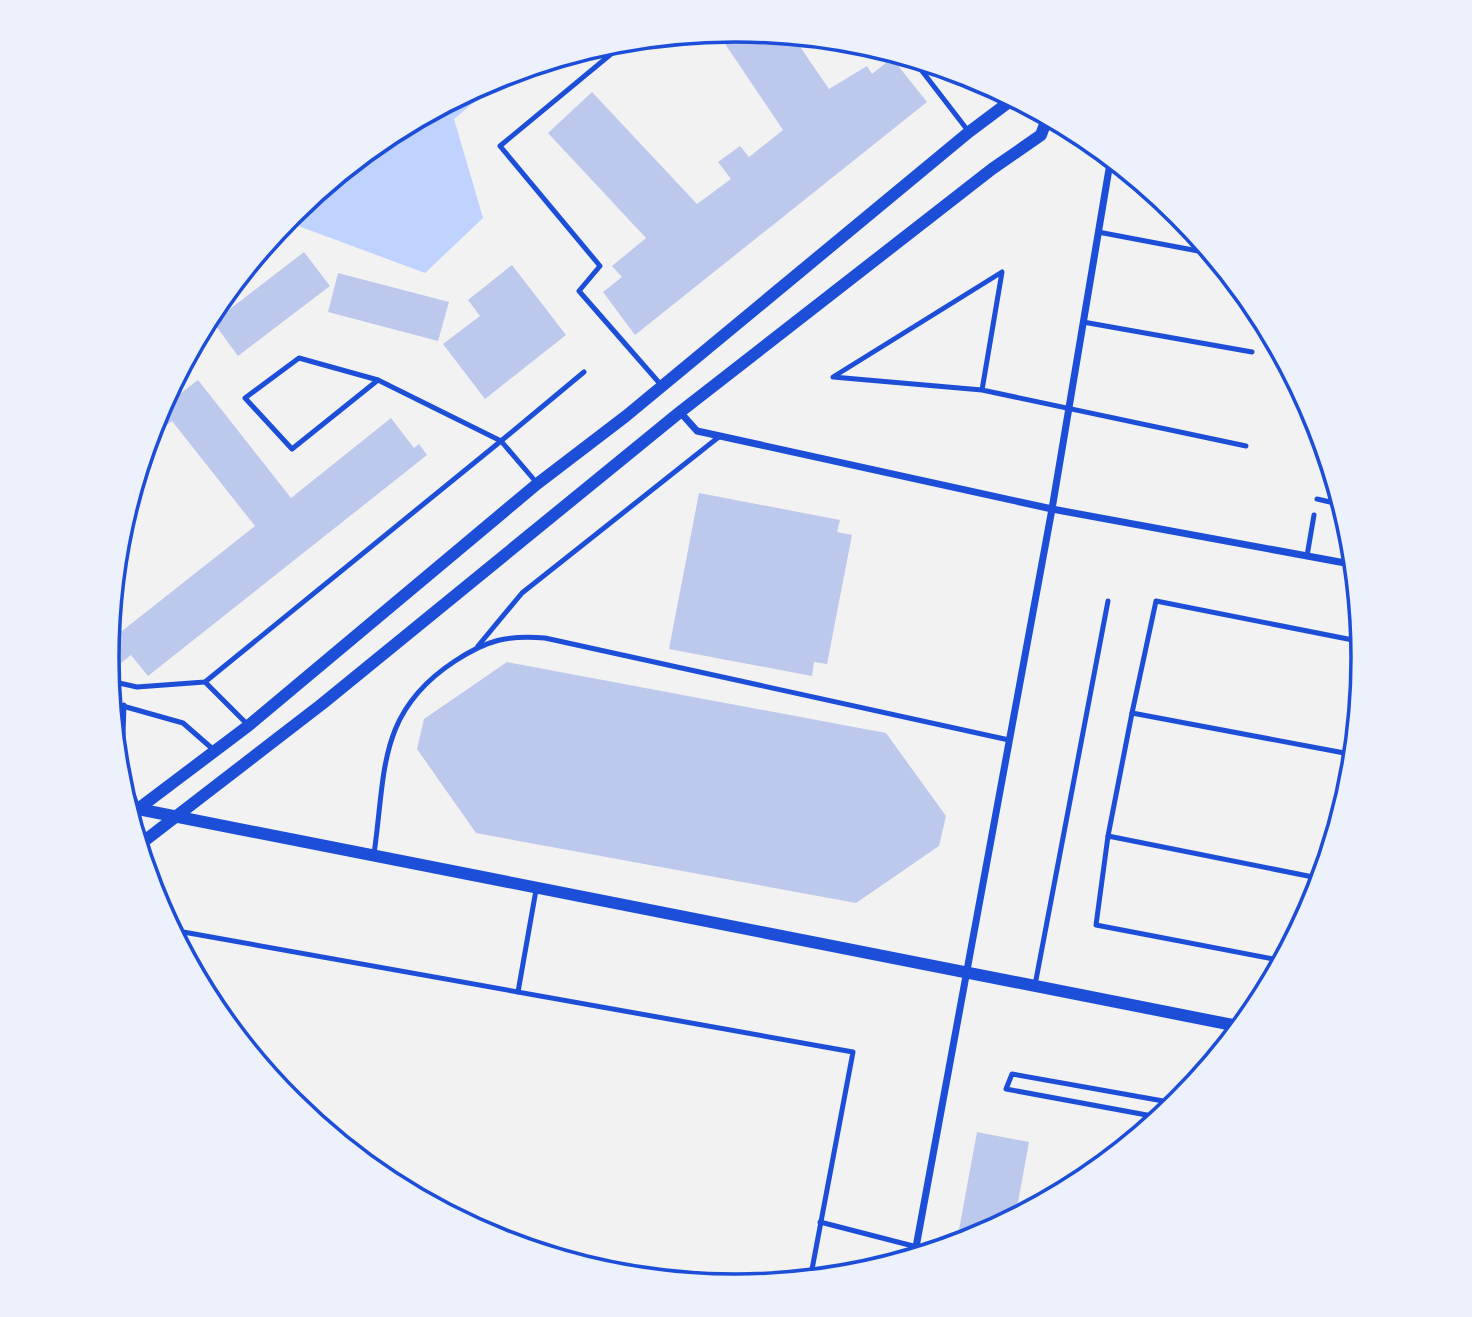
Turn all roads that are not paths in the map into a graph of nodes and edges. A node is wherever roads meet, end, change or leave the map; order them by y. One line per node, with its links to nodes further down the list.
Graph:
1 (609, 56): 13 (lane)
2 (922, 71): 5 (lane)
3 (1007, 105): 5 (street)
4 (1045, 125): 16 (street)
5 (969, 132): 13 (street)
6 (1109, 168): 7 (street)
7 (1098, 232): 8 (lane); 9 (street)
8 (1199, 251)
9 (1083, 322): 10 (lane); 15 (street)
10 (1252, 352)
11 (584, 372): 18 (lane)
12 (378, 380): 12 (lane); 18 (lane)
13 (662, 386): 20 (street)
14 (982, 390): 14 (lane); 15 (lane)
15 (1069, 408): 19 (lane); 23 (street)
16 (680, 412): 17 (street); 41 (street)
17 (720, 436): 23 (street); 29 (lane)
18 (501, 441): 20 (lane); 30 (lane)
19 (1246, 446)
20 (537, 484): 35 (street)
21 (1317, 499): 22 (lane)
22 (1332, 502)
23 (1052, 509): 25 (street); 36 (street)
24 (1314, 515): 25 (lane)
25 (1307, 556): 26 (street)
26 (1345, 563)
27 (1108, 601): 50 (lane)
28 (1352, 640): 33 (lane)
29 (478, 646): 36 (lane); 44 (lane)
30 (205, 682): 31 (lane); 35 (lane)
31 (120, 683)
32 (124, 705): 34 (lane); 37 (lane)
33 (1132, 713): 38 (lane); 42 (lane)
34 (123, 723)
35 (248, 726): 37 (street)
36 (1009, 740): 49 (street)
37 (215, 751): 39 (street)
38 (1345, 753)
39 (139, 809)
40 (140, 813): 41 (street)
41 (175, 817): 43 (street); 44 (street)
42 (1108, 836): 45 (lane); 48 (lane)
43 (147, 839)
44 (374, 857): 46 (street)
45 (1312, 877)
46 (536, 890): 49 (street); 51 (lane)
47 (184, 932): 51 (lane)
48 (1274, 959)
49 (965, 975): 50 (street); 56 (street)
50 (1035, 988): 52 (street)
51 (517, 992): 55 (lane)
52 (1232, 1025)
53 (1164, 1101): 54 (lane)
54 (1149, 1115)
55 (820, 1222): 56 (lane); 57 (lane)
56 (917, 1247)
57 (812, 1270)

